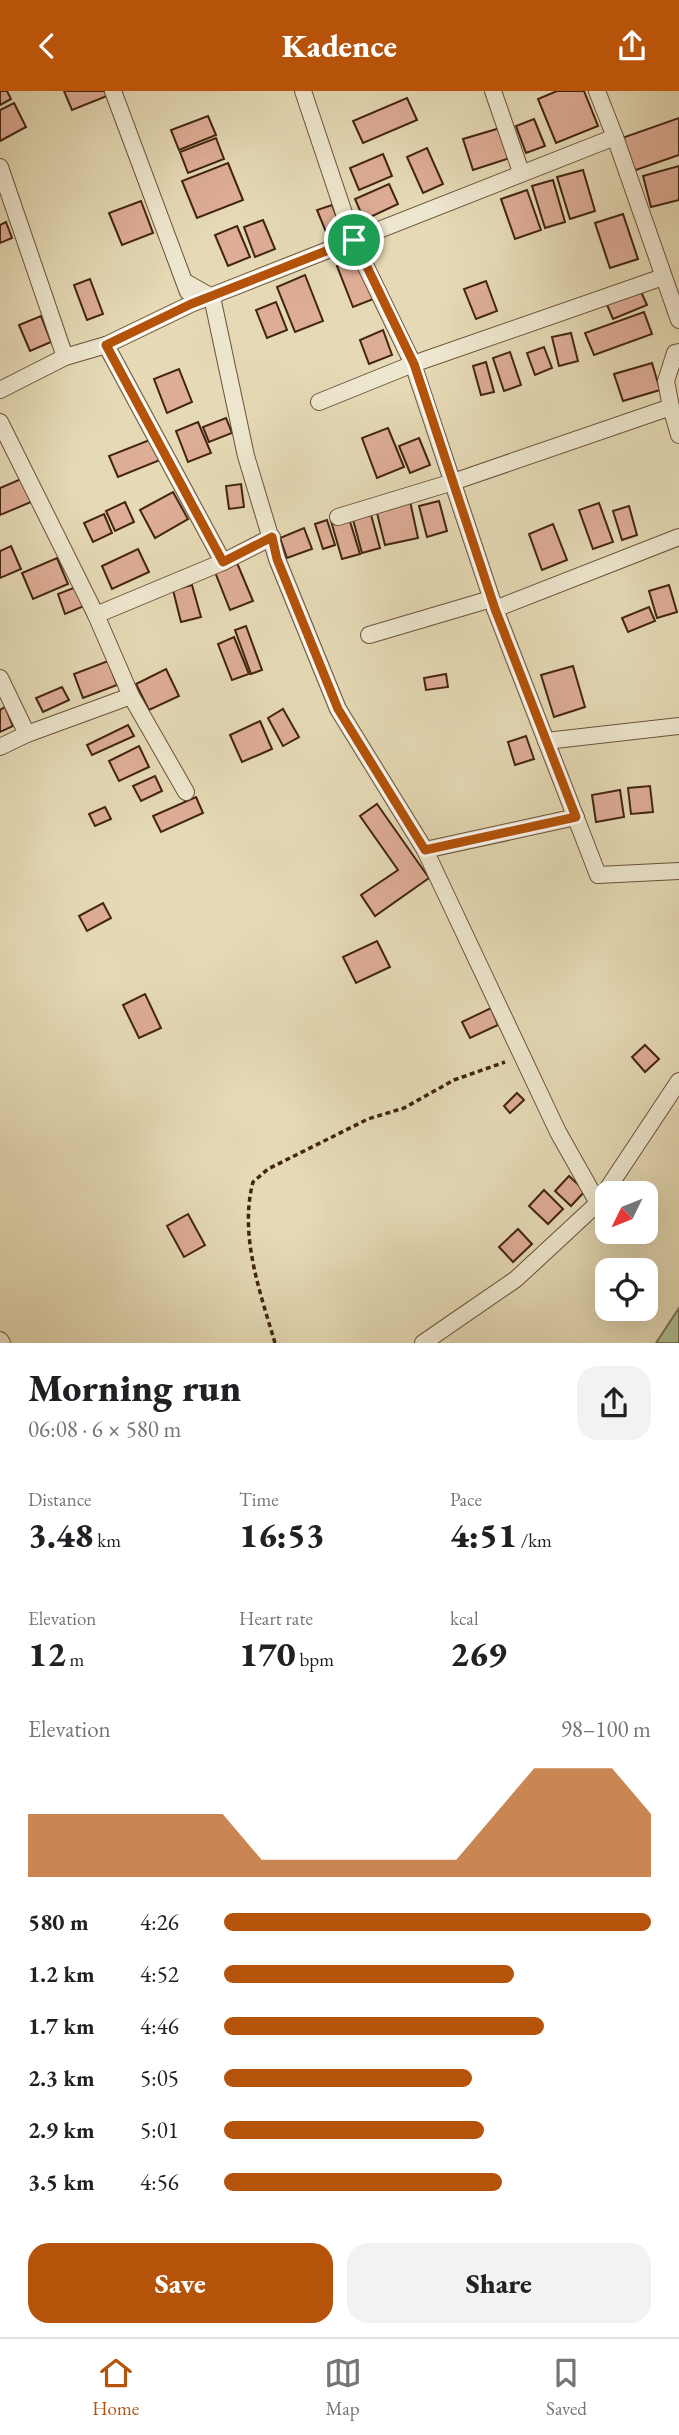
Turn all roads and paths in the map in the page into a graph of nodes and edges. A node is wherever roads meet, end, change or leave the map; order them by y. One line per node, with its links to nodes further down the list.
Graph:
1 (113, 91): 10 (street)
2 (303, 91): 8 (street)
3 (494, 91): 7 (street)
4 (597, 91): 5 (street)
5 (615, 137): 7 (street); 9 (street)
6 (0, 167): 16 (street)
7 (521, 172): 8 (street)
8 (354, 240): 11 (street); 17 (street)
9 (663, 277): 13 (street); 17 (street)
10 (187, 283): 11 (street); 12 (street)
11 (212, 297): 12 (street); 25 (street)
12 (191, 304): 14 (street)
13 (679, 320)
14 (106, 345): 16 (street); 27 (street)
15 (679, 352): 20 (street)
16 (65, 357): 18 (street)
17 (414, 364): 19 (street); 23 (street)
18 (0, 390)
19 (318, 402)
20 (671, 407): 22 (street); 23 (street)
21 (0, 422): 29 (street)
22 (679, 435)
23 (453, 482): 24 (street); 28 (street)
24 (338, 517)
25 (272, 537): 27 (street); 39 (street)
26 (679, 537): 28 (street)
27 (223, 562): 29 (street)
28 (493, 604): 30 (street); 35 (street)
29 (96, 615): 32 (street)
30 (369, 635)
31 (0, 678): 34 (street)
32 (131, 696): 34 (street); 37 (street)
33 (679, 726): 35 (street)
34 (27, 734): 36 (street)
35 (546, 741): 38 (street)
36 (0, 747)
37 (186, 792)
38 (576, 817): 39 (street); 40 (street)
39 (425, 850): 41 (street)
40 (679, 871)
41 (523, 1052): 44 (street); 46 (path)
42 (679, 1081): 43 (street)
43 (613, 1181)
44 (595, 1198)
45 (595, 1206): 47 (street)
46 (275, 1343)
47 (423, 1343)

